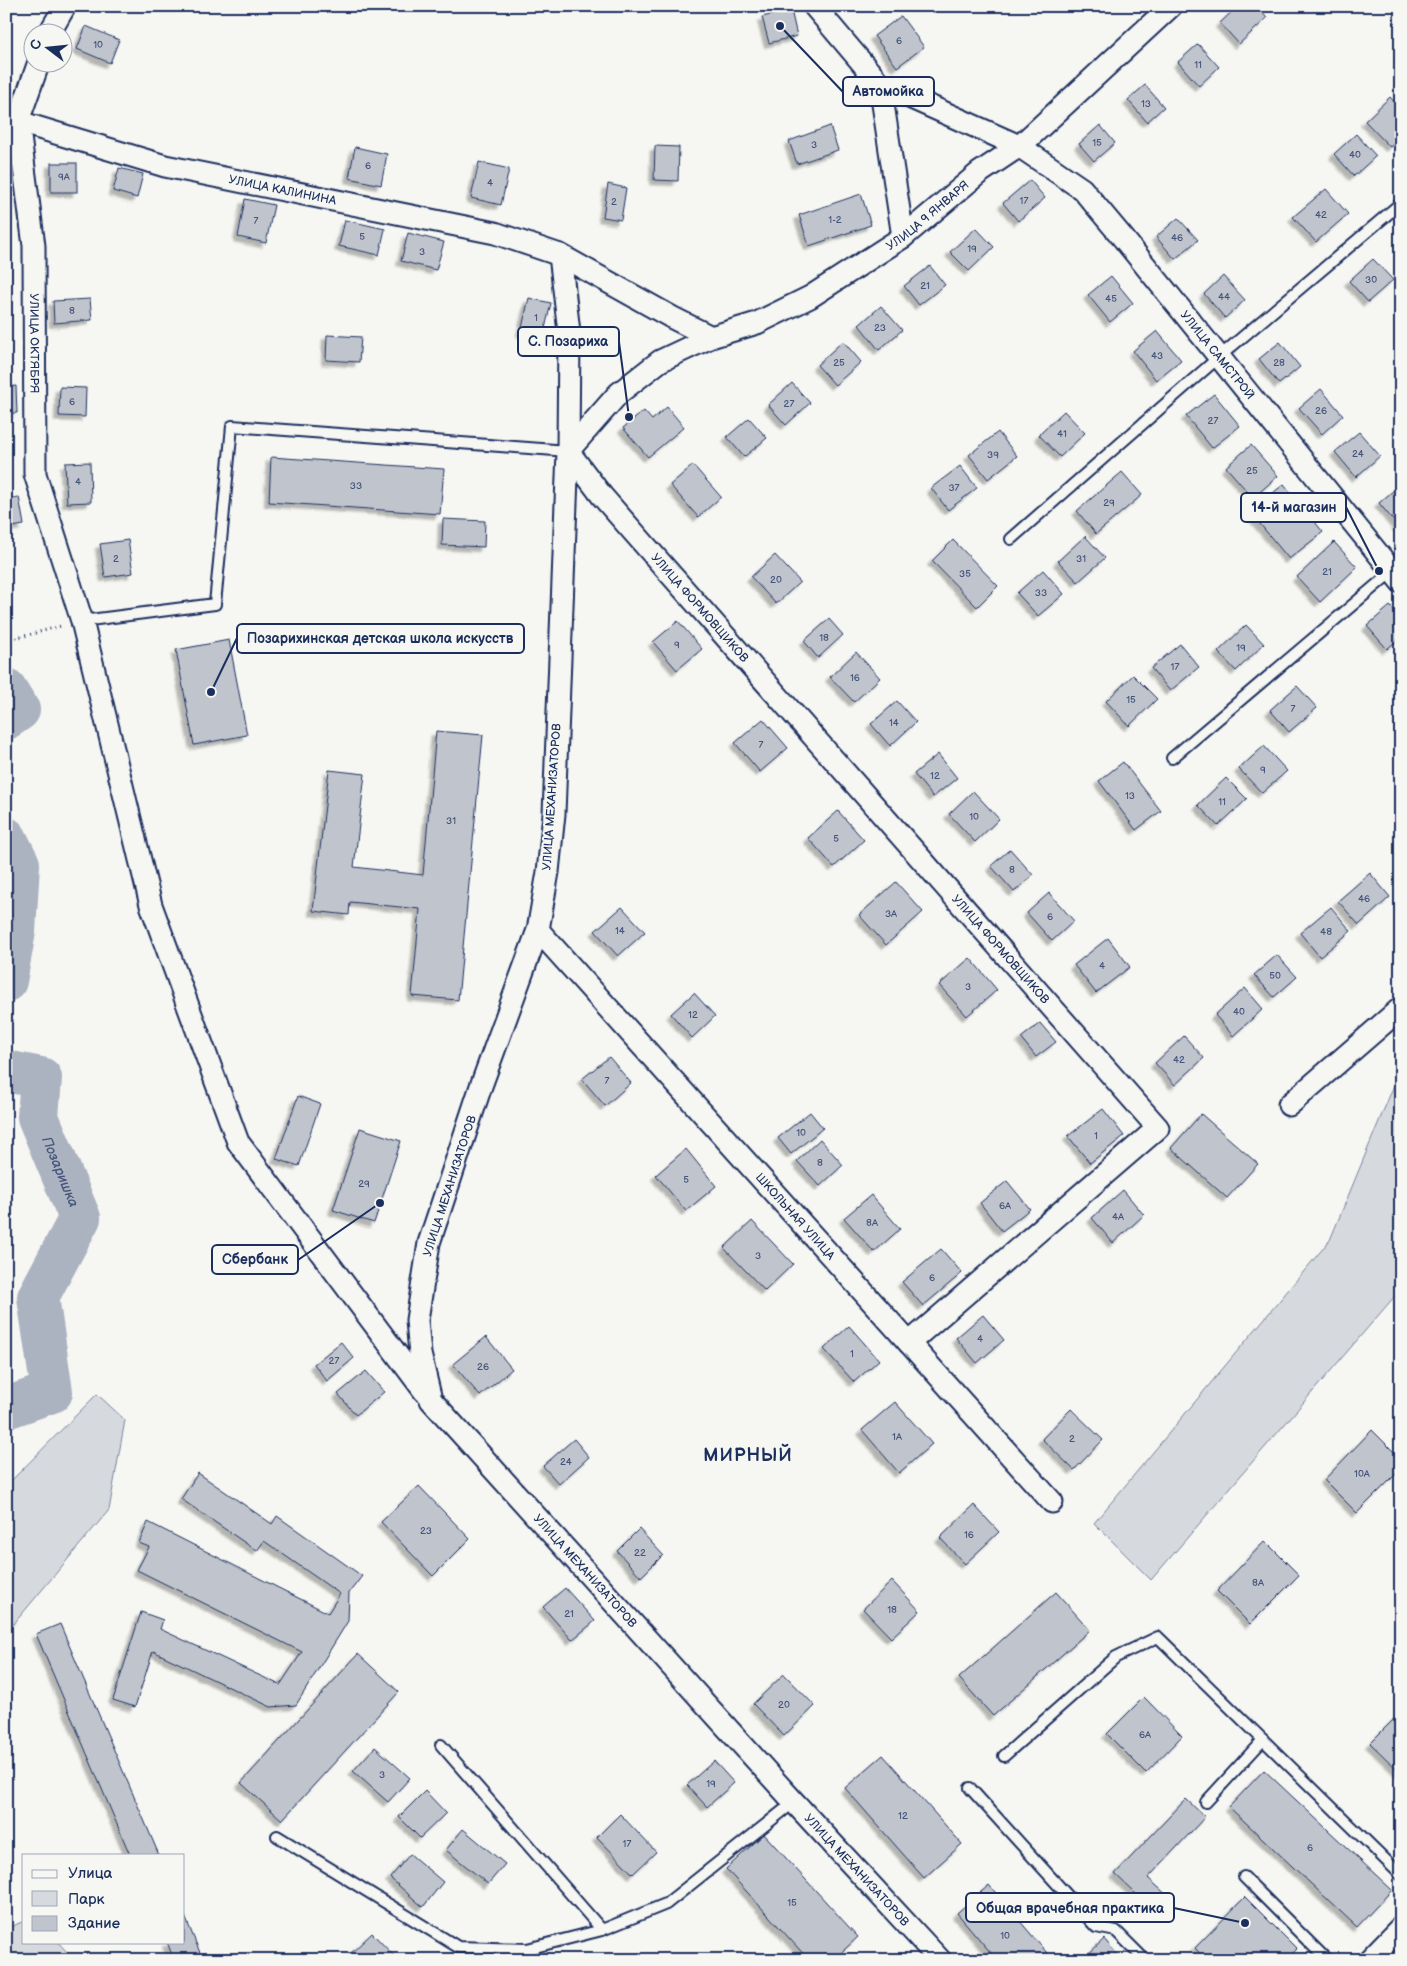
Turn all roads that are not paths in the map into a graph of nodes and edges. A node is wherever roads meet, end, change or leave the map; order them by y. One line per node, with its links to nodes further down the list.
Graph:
1 (65, 6): 4 (street)
2 (814, 6): 6 (street)
3 (1171, 6): 8 (street, УЛИЦА 9 ЯНВАРЯ)
4 (56, 22)
5 (34, 72): 7 (street, УЛИЦА ОКТЯБРЯ)
6 (880, 84): 8 (street, УЛИЦА САМСТРОЙ); 10 (street)
7 (12, 120): 11 (street, УЛИЦА КАЛИНИНА); 17 (street, УЛИЦА ОКТЯБРЯ)
8 (1019, 146): 10 (street, УЛИЦА 9 ЯНВАРЯ); 13 (street, УЛИЦА САМСТРОЙ)
9 (1401, 203): 13 (lane)
10 (903, 237): 12 (street, УЛИЦА 9 ЯНВАРЯ)
11 (560, 256): 12 (street, УЛИЦА КАЛИНИНА); 14 (street, УЛИЦА МЕХАНИЗАТОРОВ)
12 (711, 337): 14 (street, УЛИЦА 9 ЯНВАРЯ)
13 (1219, 357): 15 (lane); 16 (street, УЛИЦА САМСТРОЙ)
14 (568, 451): 17 (lane); 19 (street, УЛИЦА МЕХАНИЗАТОРОВ); 22 (street, УЛИЦА ФОРМОВЩИКОВ)
15 (1011, 539)
16 (1398, 572): 18 (lane)
17 (82, 621): 23 (street, УЛИЦА ОКТЯБРЯ)
18 (1172, 758)
19 (538, 930): 22 (street, ШКОЛЬНАЯ УЛИЦА); 23 (street, УЛИЦА МЕХАНИЗАТОРОВ)
20 (1401, 1008): 21 (street)
21 (1289, 1105)
22 (908, 1343): 24 (street, ШКОЛЬНАЯ УЛИЦА)
23 (431, 1400): 29 (street, УЛИЦА МЕХАНИЗАТОРОВ)
24 (1052, 1502)
25 (1263, 1740): 27 (lane); 30 (lane); 32 (lane)
26 (441, 1745): 35 (lane)
27 (1004, 1756)
28 (970, 1788): 37 (lane)
29 (794, 1802): 35 (lane); 36 (street, УЛИЦА МЕХАНИЗАТОРОВ)
30 (1206, 1802)
31 (277, 1836): 35 (lane)
32 (1401, 1875)
33 (1244, 1877): 38 (lane)
34 (1401, 1927): 39 (street)
35 (602, 1930)
36 (940, 1960)
37 (1144, 1960)
38 (1327, 1960)
39 (1369, 1960)

